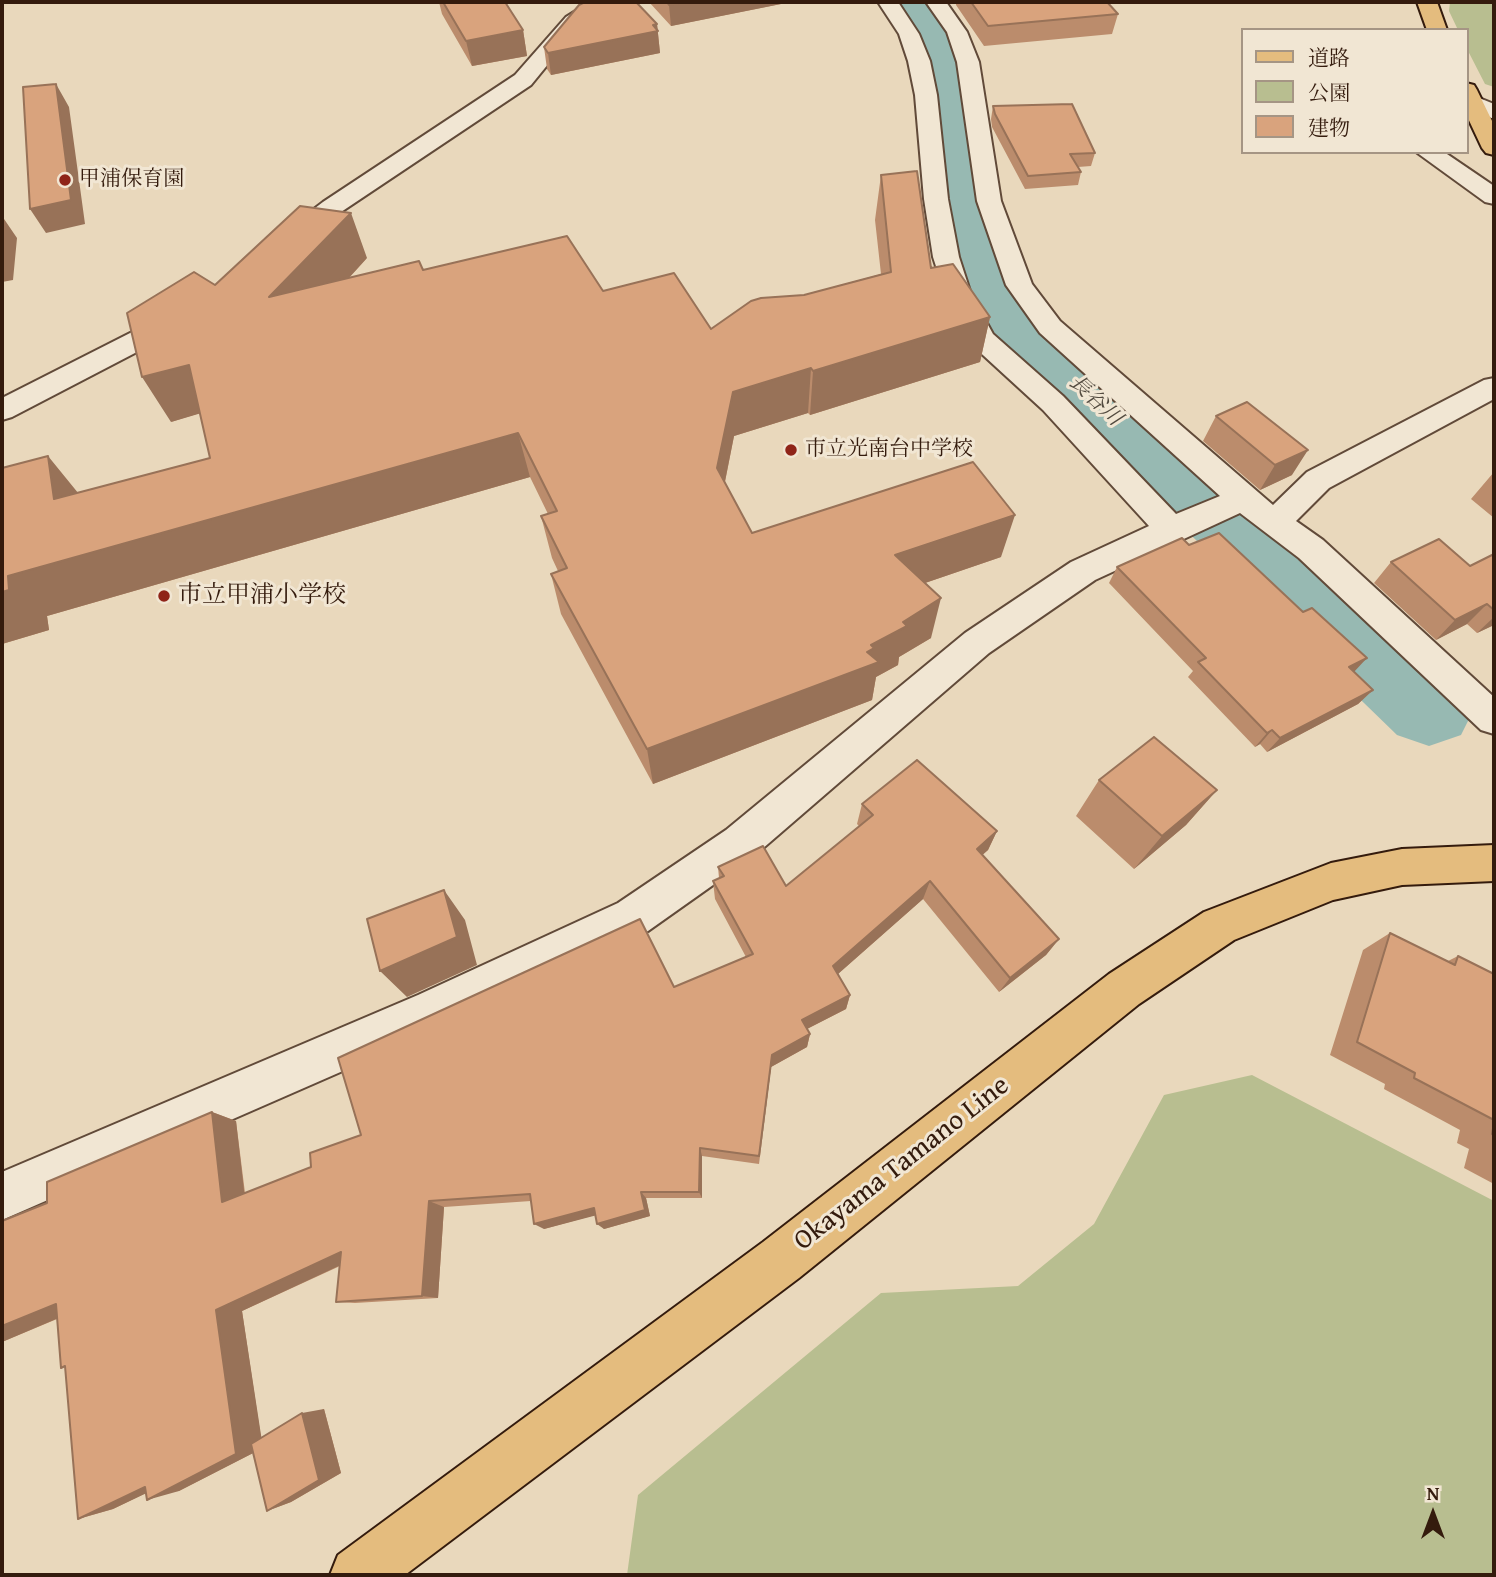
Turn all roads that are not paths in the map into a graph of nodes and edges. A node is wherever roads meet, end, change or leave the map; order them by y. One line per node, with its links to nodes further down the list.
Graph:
1 (603, 2): 11 (street)
2 (888, 2): 17 (street)
3 (936, 2): 15 (street)
4 (1427, 2): 5 (main road)
5 (1436, 28)
6 (1469, 96): 7 (street); 8 (main road)
7 (1494, 112)
8 (1494, 148)
9 (1430, 154): 10 (street)
10 (1494, 197)
11 (272, 253)
12 (194, 306): 14 (street)
13 (1494, 387): 16 (street)
14 (2, 410)
15 (1234, 503): 16 (street); 17 (street)
16 (1275, 522): 18 (street)
17 (1183, 524): 20 (street)
18 (1494, 719)
19 (1494, 863): 21 (main road, Okayama Tamano Line)
20 (2, 1196)
21 (358, 1575)

